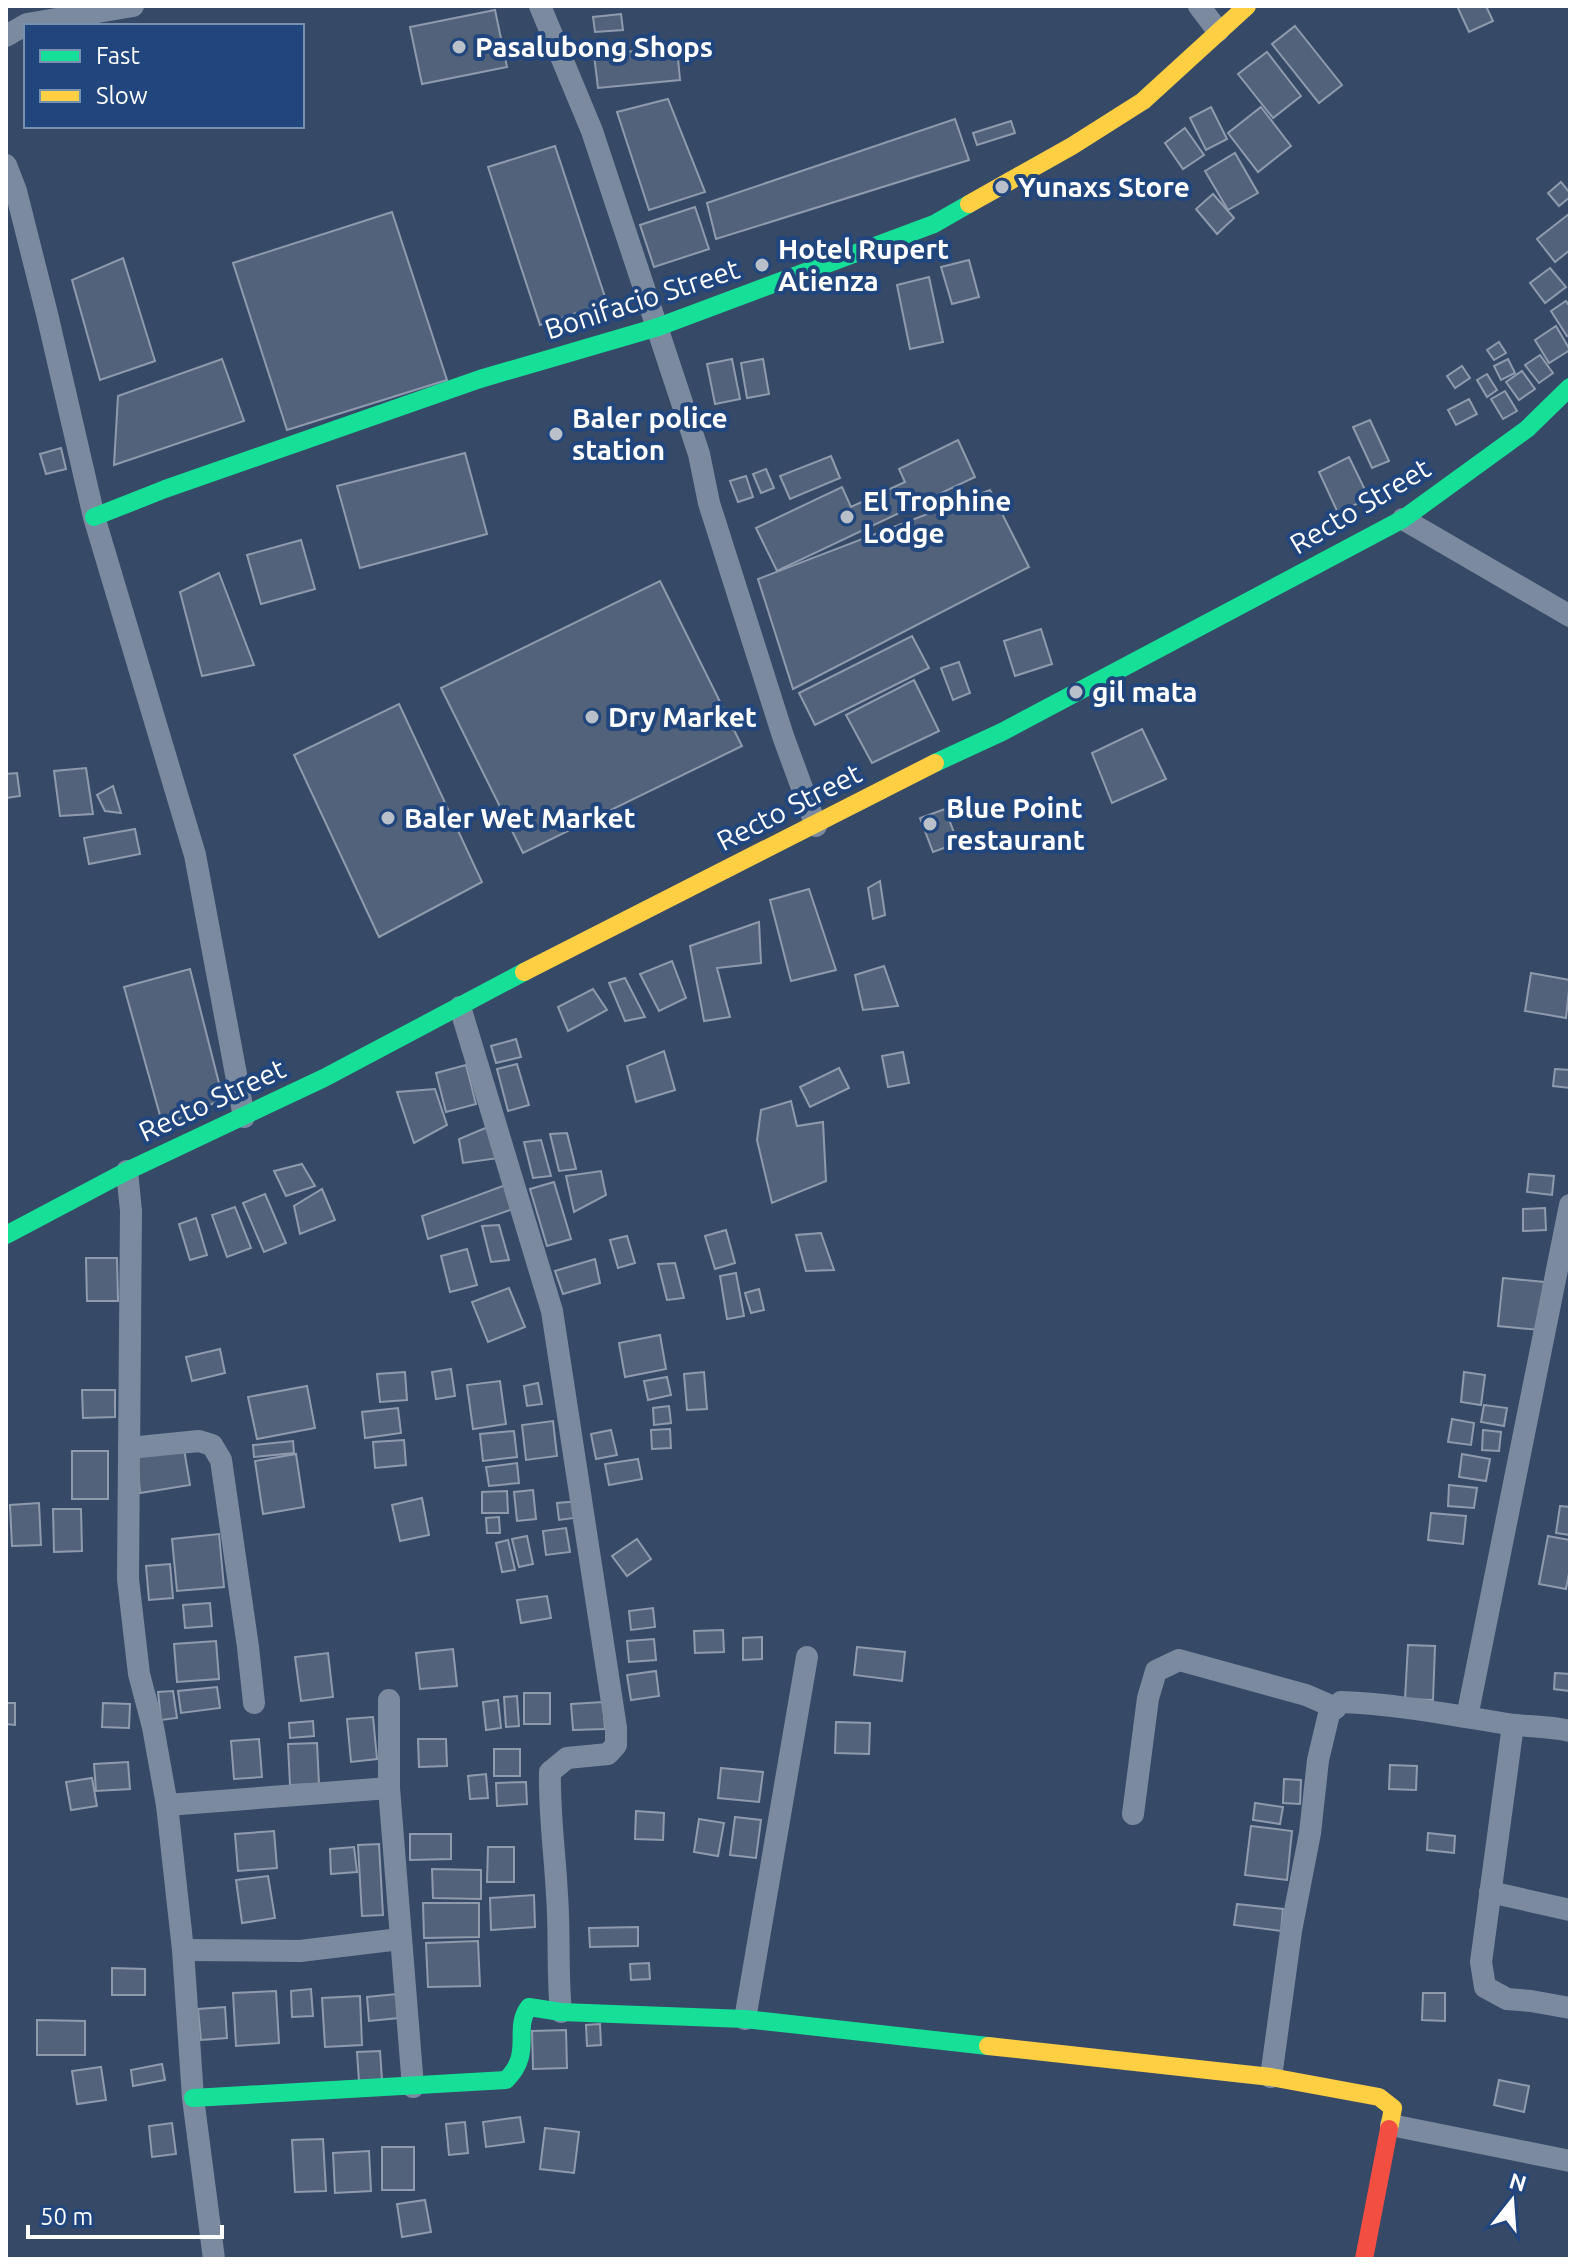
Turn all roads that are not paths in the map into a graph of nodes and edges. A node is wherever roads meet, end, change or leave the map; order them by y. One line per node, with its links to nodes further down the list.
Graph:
1 (133, 6): 5 (street)
2 (540, 6): 10 (street)
3 (1199, 6): 7 (street)
4 (1247, 6): 7 (street, Bonifacio Street)
5 (27, 24)
6 (24, 26): 8 (street)
7 (1218, 31): 10 (street, Bonifacio Street)
8 (6, 36)
9 (6, 165): 12 (street)
10 (658, 327): 12 (street, Bonifacio Street); 15 (street)
11 (1570, 387): 13 (street, Recto Street)
12 (94, 517): 17 (street)
13 (1403, 519): 14 (street); 15 (street, Recto Street)
14 (1570, 616)
15 (816, 826): 16 (street, Recto Street)
16 (460, 1007): 17 (street, Recto Street); 37 (street)
17 (244, 1117): 18 (street, Recto Street)
18 (127, 1171): 20 (street, Recto Street); 21 (street)
19 (1570, 1205): 26 (street)
20 (6, 1235)
21 (129, 1448): 24 (street); 30 (street)
22 (807, 1657): 38 (street)
23 (389, 1700): 29 (street)
24 (254, 1703)
25 (1336, 1708): 26 (street); 31 (street); 39 (street)
26 (1467, 1717): 27 (street)
27 (1513, 1725): 28 (street); 32 (street)
28 (1570, 1731)
29 (389, 1788): 30 (street); 34 (street)
30 (167, 1805): 35 (street)
31 (1133, 1814)
32 (1490, 1892): 33 (street); 36 (street)
33 (1570, 1910)
34 (400, 1939): 35 (street); 40 (street)
35 (183, 1950): 41 (street)
36 (1570, 2008)
37 (561, 2012): 38 (street); 40 (street)
38 (745, 2019): 39 (street)
39 (1271, 2077): 42 (street)
40 (413, 2087): 41 (street)
41 (193, 2098): 44 (street)
42 (1391, 2125): 43 (street); 45 (street)
43 (1570, 2161)
44 (214, 2259)
45 (1364, 2259)

